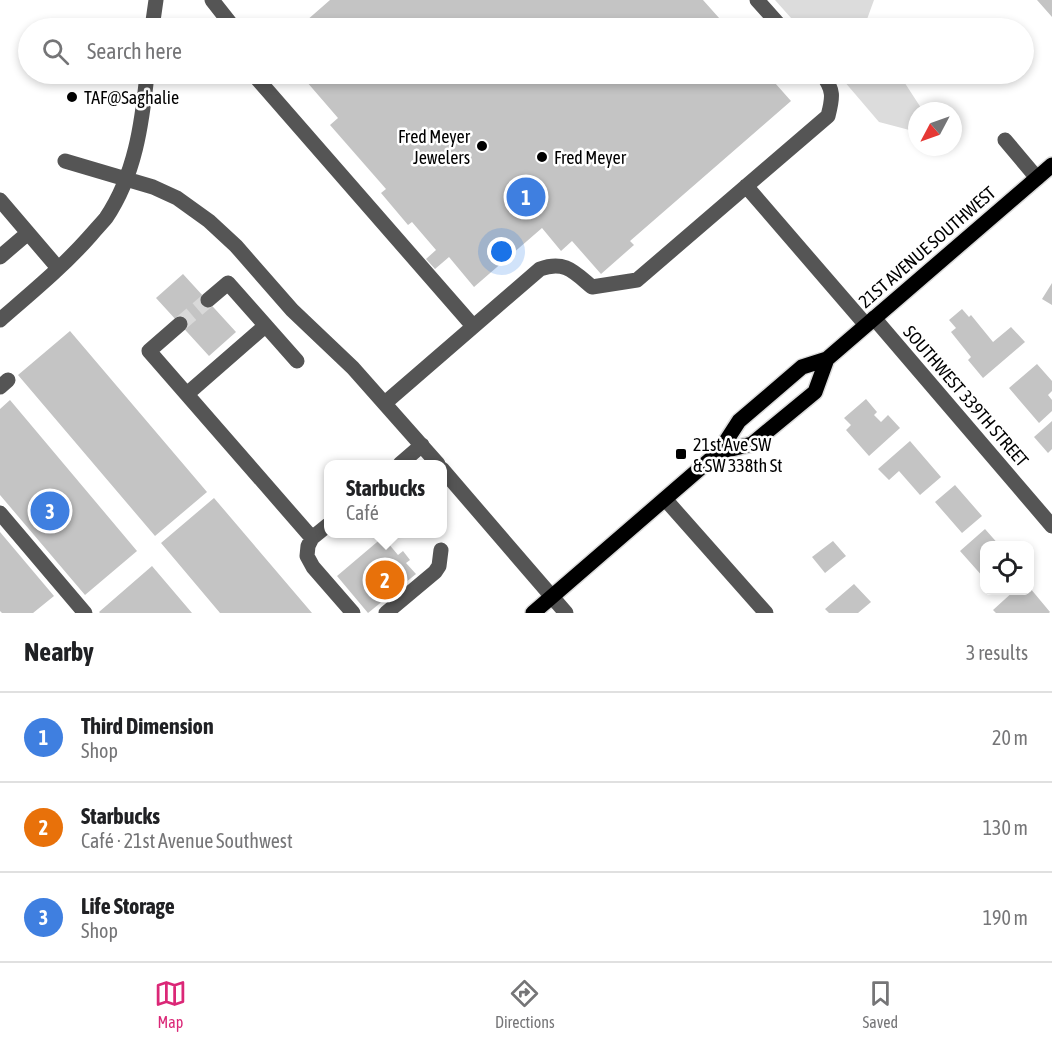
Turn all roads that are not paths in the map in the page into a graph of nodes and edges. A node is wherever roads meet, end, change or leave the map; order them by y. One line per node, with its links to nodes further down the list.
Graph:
1 (156, 0): 4 (street)
2 (212, 0): 5 (street)
3 (757, 0): 6 (street)
4 (153, 18)
5 (226, 18)
6 (773, 18)
7 (146, 84): 14 (street)
8 (263, 84): 25 (street)
9 (828, 84): 15 (street)
10 (1005, 140): 13 (street)
11 (65, 161): 14 (street)
12 (1052, 165): 13 (main road, 21ST AVENUE SOUTHWEST)
13 (1037, 178): 22 (main road, 21ST AVENUE SOUTHWEST)
14 (126, 179): 19 (street); 29 (street)
15 (746, 186): 22 (street, SOUTHWEST 339TH STREET); 25 (street)
16 (0, 200): 17 (street)
17 (28, 233): 18 (street); 19 (street)
18 (0, 256)
19 (58, 268): 21 (street)
20 (207, 300): 24 (street)
21 (0, 320)
22 (870, 322): 26 (main road, 21ST AVENUE SOUTHWEST); 37 (street, SOUTHWEST 339TH STREET)
23 (180, 324): 28 (street)
24 (265, 326): 27 (street); 28 (street)
25 (473, 326): 29 (street)
26 (827, 358): 31 (main road, 21ST AVENUE SOUTHWEST); 31 (main road, 21ST AVENUE SOUTHWEST)
27 (297, 361)
28 (187, 394): 39 (street)
29 (385, 403): 30 (street)
30 (422, 445): 32 (street); 33 (street)
31 (719, 452): 35 (main road, 21ST AVENUE SOUTHWEST)
32 (406, 460)
33 (434, 460)
34 (447, 475): 41 (street)
35 (665, 499): 41 (main road, 21ST AVENUE SOUTHWEST); 47 (street)
36 (0, 513): 42 (street)
37 (1052, 526)
38 (324, 528): 39 (street)
39 (312, 538): 43 (street)
40 (441, 550): 44 (street)
41 (552, 596): 45 (main road, 21ST AVENUE SOUTHWEST); 46 (street)
42 (83, 612)
43 (353, 613)
44 (386, 613)
45 (533, 613)
46 (566, 613)
47 (766, 613)

